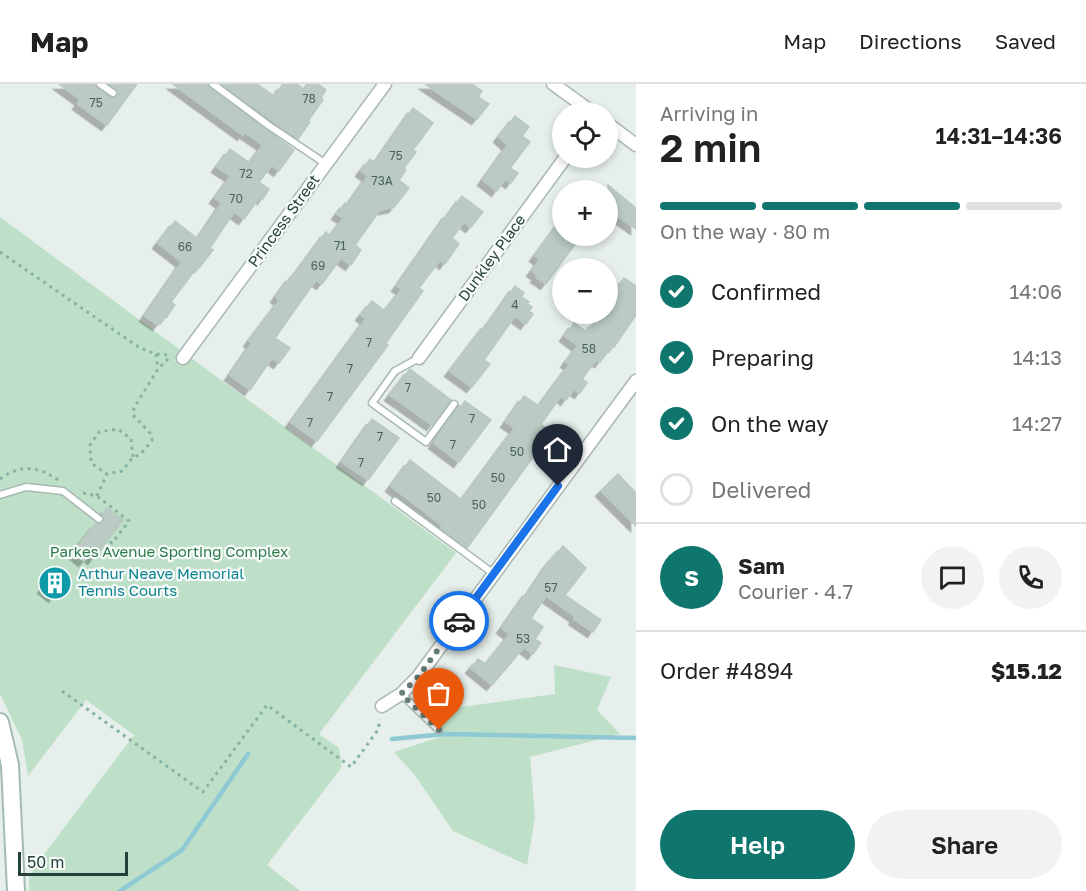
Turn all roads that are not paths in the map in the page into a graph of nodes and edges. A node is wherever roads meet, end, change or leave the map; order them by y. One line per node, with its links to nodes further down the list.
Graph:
1 (100, 84): 5 (lane)
2 (213, 84): 9 (lane)
3 (385, 84): 9 (street, Princess Street)
4 (553, 84): 6 (street)
5 (113, 93)
6 (577, 102)
7 (618, 132): 8 (street)
8 (636, 145)
9 (326, 164): 11 (street, Princess Street)
10 (558, 168): 12 (street, Dunkley Place)
11 (183, 358)
12 (419, 358): 14 (lane)
13 (636, 381): 18 (street)
14 (454, 404)
15 (0, 495): 17 (lane)
16 (395, 501): 18 (lane)
17 (99, 519)
18 (494, 574): 19 (street)
19 (401, 694): 20 (street); 22 (lane)
20 (382, 706)
21 (0, 722): 23 (street)
22 (439, 730)
23 (16, 891)

